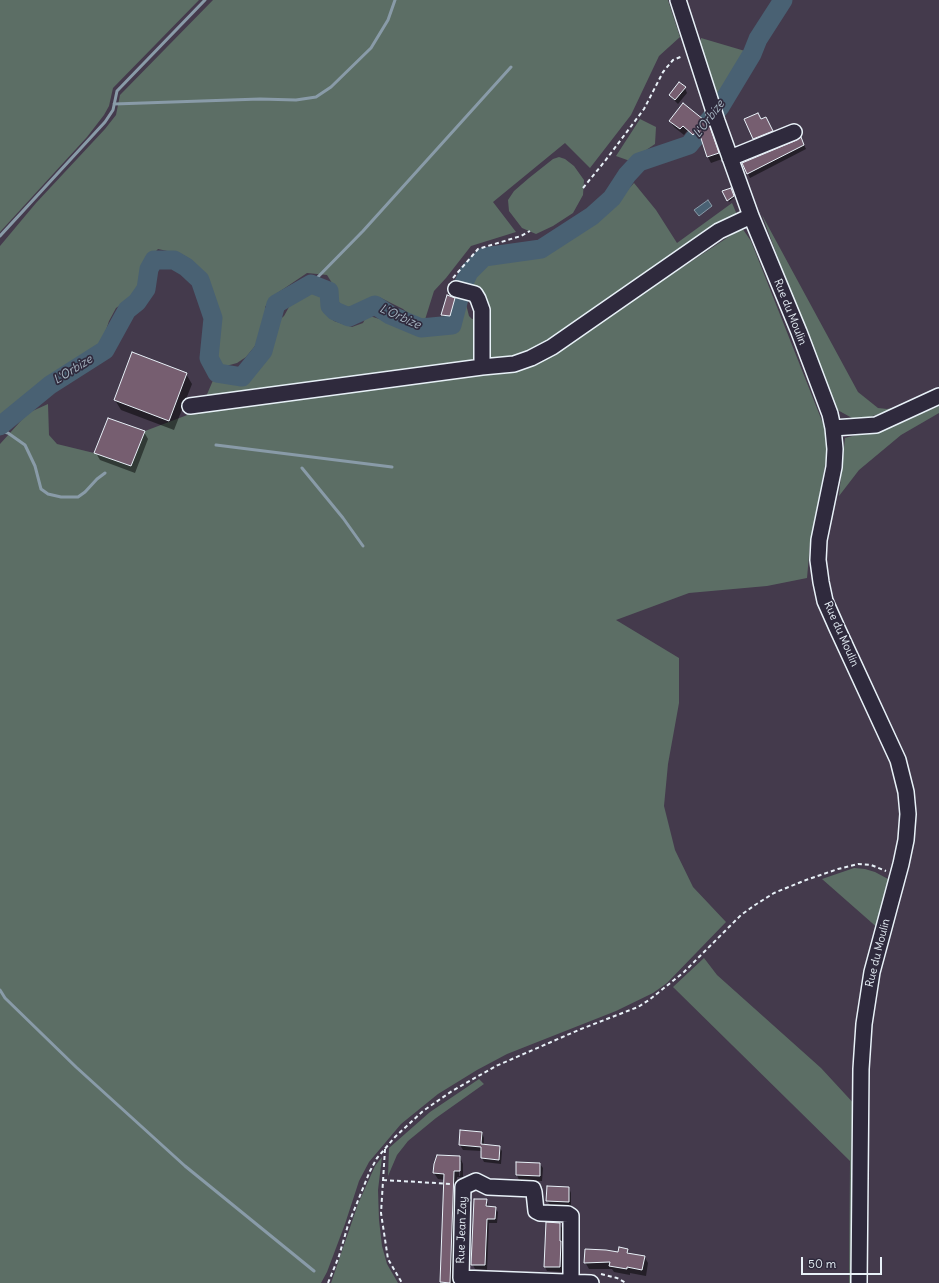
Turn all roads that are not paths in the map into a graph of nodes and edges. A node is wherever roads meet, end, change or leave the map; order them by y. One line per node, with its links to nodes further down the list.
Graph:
1 (678, 0): 3 (street, Rue du Moulin)
2 (794, 132): 3 (street)
3 (730, 158): 4 (street, Rue du Moulin)
4 (751, 216): 6 (street); 9 (street, Rue du Moulin)
5 (456, 289): 6 (street)
6 (482, 367): 8 (street)
7 (939, 396): 9 (street)
8 (190, 406)
9 (833, 428): 13 (street, Rue du Moulin)
10 (485, 1281): 11 (street); 11 (street, Rue Jean Zay)
11 (571, 1282): 12 (street)
12 (591, 1283)
13 (859, 1283)

